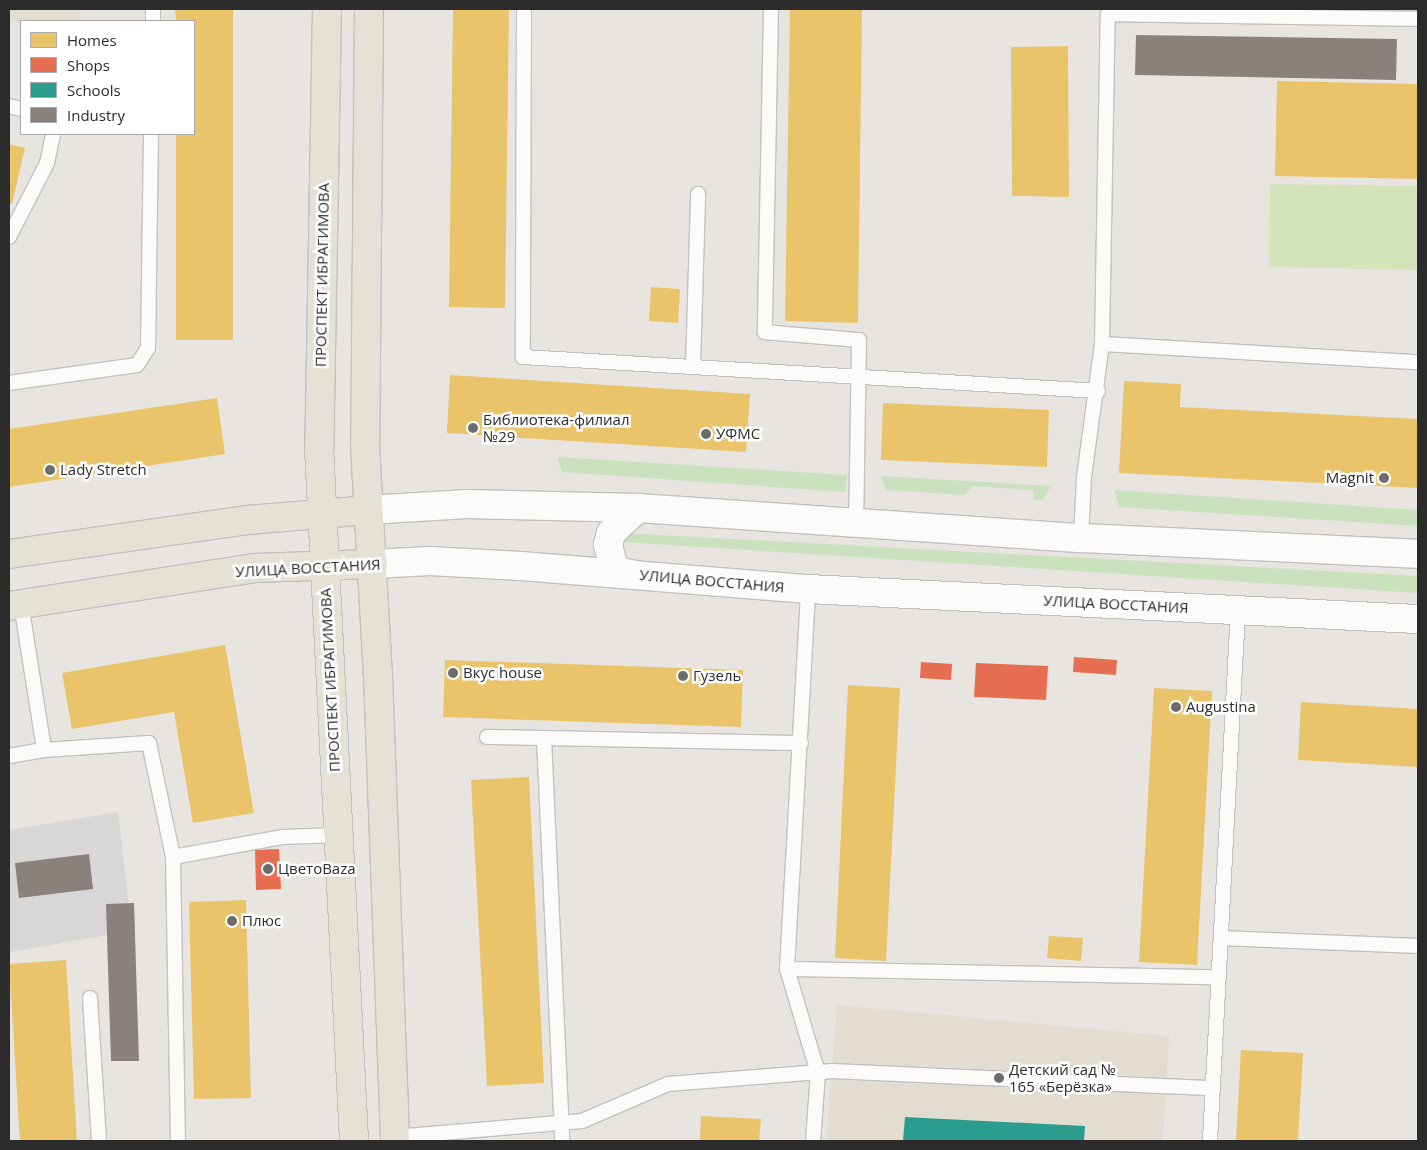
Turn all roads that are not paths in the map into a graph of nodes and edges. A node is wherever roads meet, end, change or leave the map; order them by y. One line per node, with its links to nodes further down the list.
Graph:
1 (327, 9): 19 (main road, ПРОСПЕКТ ИБРАГИМОВА)
2 (369, 9): 18 (main road)
3 (524, 9): 13 (lane)
4 (771, 9): 14 (lane)
5 (1108, 12): 6 (lane); 11 (lane)
6 (1410, 16)
7 (53, 135): 10 (lane)
8 (151, 135): 15 (lane)
9 (698, 194): 13 (lane)
10 (9, 237)
11 (1102, 344): 12 (lane); 16 (lane)
12 (1418, 362)
13 (693, 367): 14 (lane)
14 (857, 377): 16 (lane); 20 (lane)
15 (9, 383)
16 (1098, 391): 21 (lane)
17 (638, 508): 18 (main road); 20 (main road); 26 (main road)
18 (368, 510): 19 (main road); 24 (main road)
19 (322, 514): 22 (main road); 25 (main road, ПРОСПЕКТ ИБРАГИМОВА)
20 (856, 522): 21 (main road)
21 (1081, 538): 23 (main road)
22 (9, 554)
23 (1418, 554)
24 (372, 564): 25 (main road, УЛИЦА ВОССТАНИЯ); 26 (main road, УЛИЦА ВОССТАНИЯ); 46 (main road)
25 (324, 566): 28 (main road, УЛИЦА ВОССТАНИЯ); 36 (main road, ПРОСПЕКТ ИБРАГИМОВА)
26 (642, 576): 27 (main road, УЛИЦА ВОССТАНИЯ)
27 (808, 589): 29 (main road, УЛИЦА ВОССТАНИЯ); 33 (lane)
28 (15, 605): 34 (lane)
29 (1238, 610): 30 (main road, УЛИЦА ВОССТАНИЯ); 38 (lane)
30 (1418, 619)
31 (486, 737): 32 (lane)
32 (544, 738): 33 (lane); 45 (lane)
33 (801, 743): 40 (lane)
34 (44, 750): 35 (lane); 37 (lane)
35 (9, 756)
36 (338, 835): 37 (lane); 49 (main road, ПРОСПЕКТ ИБРАГИМОВА)
37 (173, 857): 48 (lane)
38 (1221, 938): 39 (lane); 41 (lane)
39 (1418, 946)
40 (787, 968): 41 (lane); 43 (lane)
41 (1219, 977): 44 (lane)
42 (90, 998): 47 (lane)
43 (818, 1073): 44 (lane); 45 (lane); 51 (lane)
44 (1213, 1088): 52 (lane)
45 (561, 1122): 46 (lane); 50 (lane)
46 (395, 1139)
47 (99, 1141)
48 (178, 1141)
49 (354, 1141)
50 (562, 1141)
51 (812, 1141)
52 (1210, 1141)

